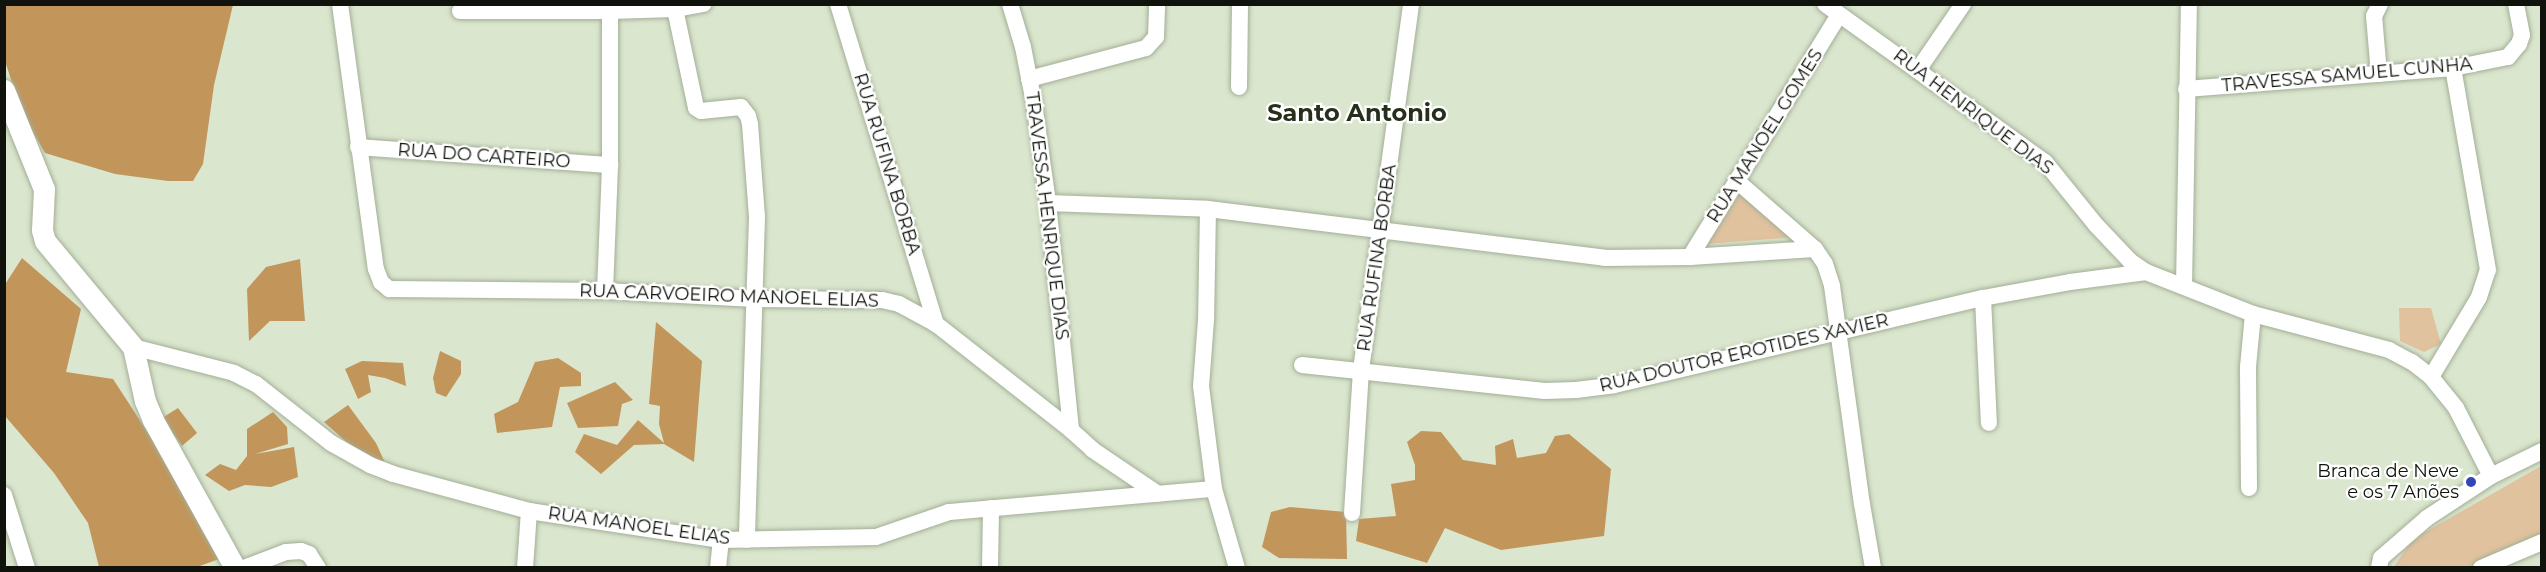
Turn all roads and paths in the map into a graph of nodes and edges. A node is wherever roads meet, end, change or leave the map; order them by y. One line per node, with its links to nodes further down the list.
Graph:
1 (340, 4): 24 (street, RUA CARVOEIRO MANOEL ELIAS)
2 (704, 4): 14 (street)
3 (838, 4): 38 (street, RUA RUFINA BORBA)
4 (1010, 4): 20 (street, TRAVESSA HENRIQUE DIAS)
5 (1158, 4): 20 (street)
6 (1240, 4): 21 (street)
7 (1411, 4): 29 (street, RUA RUFINA BORBA)
8 (1825, 4): 16 (street, RUA HENRIQUE DIAS)
9 (1963, 4): 18 (street)
10 (2189, 4): 22 (street)
11 (2380, 4): 19 (street)
12 (2516, 4): 17 (street, TRAVESSA SAMUEL CUNHA)
13 (610, 8): 14 (street); 15 (street); 25 (street)
14 (675, 9): 35 (street)
15 (460, 11)
16 (1839, 15): 18 (street, RUA HENRIQUE DIAS); 26 (street, RUA MANOEL GOMES)
17 (2453, 68): 19 (street, TRAVESSA SAMUEL CUNHA); 43 (street)
18 (1918, 70): 32 (street, RUA HENRIQUE DIAS)
19 (2379, 74): 22 (street, TRAVESSA SAMUEL CUNHA)
20 (1029, 79): 27 (street, TRAVESSA HENRIQUE DIAS)
21 (1239, 87)
22 (2186, 89): 33 (street)
23 (4, 90): 40 (street)
24 (358, 147): 25 (street, RUA DO CARTEIRO); 34 (street, RUA CARVOEIRO MANOEL ELIAS)
25 (610, 165): 34 (street)
26 (1737, 180): 30 (street); 31 (street, RUA MANOEL GOMES)
27 (1048, 203): 28 (street); 45 (street, TRAVESSA HENRIQUE DIAS)
28 (1208, 209): 29 (street); 49 (street)
29 (1381, 229): 31 (street); 42 (street, RUA RUFINA BORBA)
30 (1815, 249): 31 (street); 39 (street)
31 (1690, 257)
32 (2146, 272): 33 (street, RUA HENRIQUE DIAS); 36 (street, RUA DOUTOR EROTIDES XAVIER)
33 (2184, 286): 37 (street, RUA HENRIQUE DIAS)
34 (605, 291): 35 (street, RUA CARVOEIRO MANOEL ELIAS)
35 (755, 298): 38 (street, RUA CARVOEIRO MANOEL ELIAS); 56 (street)
36 (1983, 298): 39 (street, RUA DOUTOR EROTIDES XAVIER); 44 (street)
37 (2253, 314): 43 (street, RUA HENRIQUE DIAS); 48 (street)
38 (936, 324): 45 (street, RUA CARVOEIRO MANOEL ELIAS)
39 (1839, 332): 42 (street, RUA DOUTOR EROTIDES XAVIER); 66 (street)
40 (133, 347): 53 (street, RUA MANOEL ELIAS); 59 (street)
41 (1302, 365): 42 (street, RUA DOUTOR EROTIDES XAVIER)
42 (1361, 370): 54 (street, RUA RUFINA BORBA)
43 (2430, 377): 47 (street, RUA HENRIQUE DIAS)
44 (1989, 423)
45 (1071, 430): 50 (street, RUA CARVOEIRO MANOEL ELIAS)
46 (2541, 452): 47 (street)
47 (2491, 476): 67 (street)
48 (2249, 488)
49 (1214, 489): 50 (street, RUA MANOEL ELIAS); 65 (street)
50 (1158, 494): 52 (street, RUA MANOEL ELIAS)
51 (4, 495): 58 (street)
52 (991, 508): 56 (street, RUA MANOEL ELIAS); 64 (street)
53 (529, 511): 55 (street, RUA MANOEL ELIAS); 62 (street)
54 (1352, 513)
55 (721, 540): 56 (street, RUA MANOEL ELIAS); 63 (street)
56 (747, 540)
57 (2541, 542): 68 (street)
58 (27, 567)
59 (235, 567)
60 (244, 567): 61 (street)
61 (318, 567)
62 (525, 567)
63 (718, 567)
64 (990, 567)
65 (1237, 567)
66 (1873, 567)
67 (2379, 567)
68 (2481, 567)

